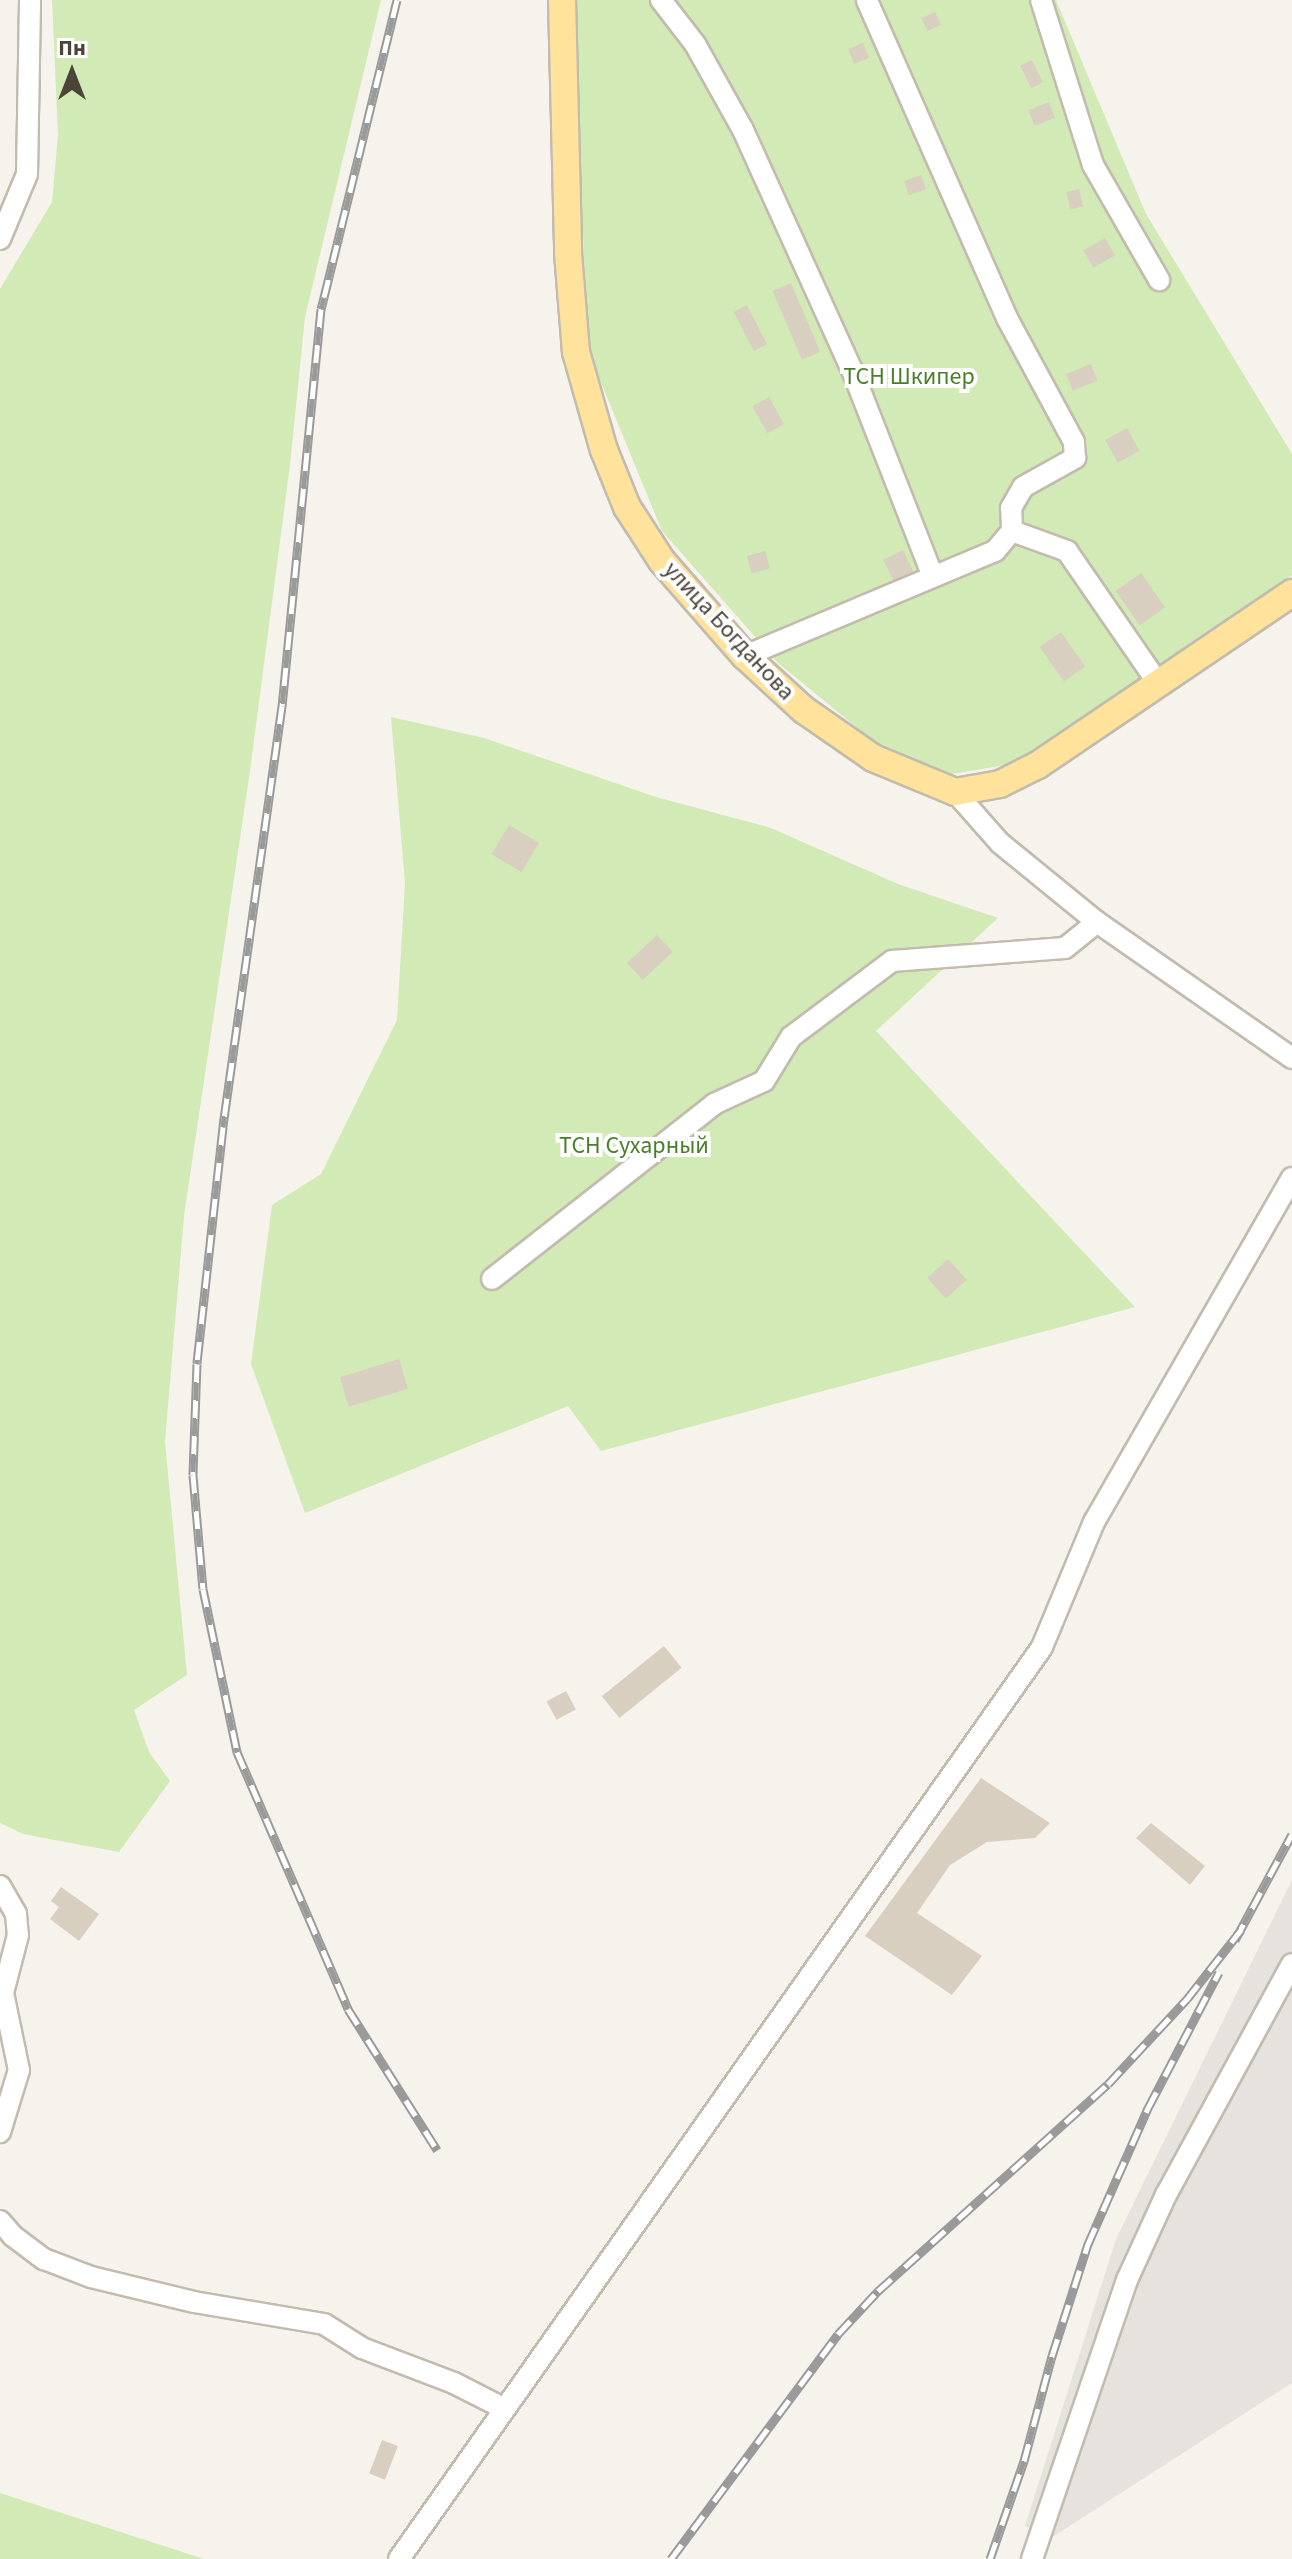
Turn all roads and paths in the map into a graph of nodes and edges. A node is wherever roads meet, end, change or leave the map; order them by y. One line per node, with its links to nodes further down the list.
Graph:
1 (30, 0): 6 (lane)
2 (562, 0): 11 (main road, улица Богданова)
3 (661, 0): 9 (lane)
4 (867, 0): 8 (lane)
5 (1041, 0): 7 (lane)
6 (0, 239)
7 (1159, 280)
8 (1012, 531): 9 (lane); 12 (lane)
9 (933, 577): 11 (lane)
10 (1292, 593): 12 (main road)
11 (745, 656): 13 (main road, улица Богданова)
12 (1158, 683): 13 (main road)
13 (955, 792): 14 (lane)
14 (1097, 922): 15 (lane); 17 (lane)
15 (1292, 1058)
16 (1292, 1178): 22 (lane)
17 (492, 1279)
18 (0, 1886): 20 (lane)
19 (1292, 1964): 24 (lane)
20 (0, 2132)
21 (0, 2221): 22 (lane)
22 (505, 2409): 23 (lane)
23 (399, 2559)
24 (1032, 2559)

